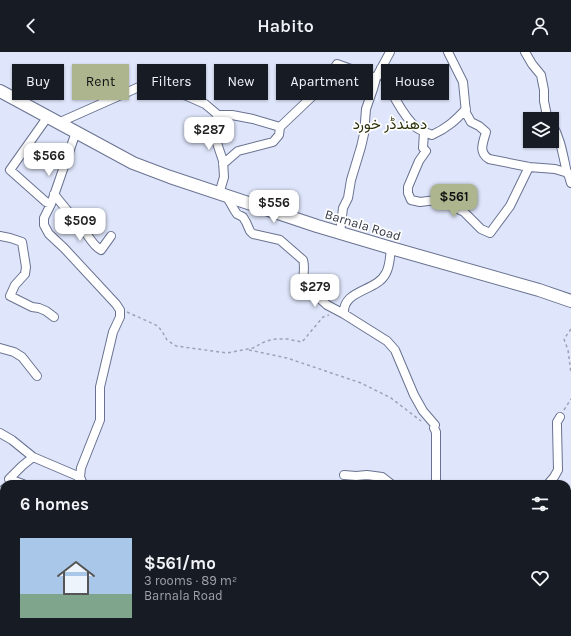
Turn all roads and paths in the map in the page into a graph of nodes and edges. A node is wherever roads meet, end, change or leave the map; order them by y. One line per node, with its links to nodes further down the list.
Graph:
1 (390, 52): 4 (street)
2 (448, 52): 9 (street)
3 (525, 52): 10 (street)
4 (383, 64)
5 (381, 68): 6 (street)
6 (376, 78): 14 (street); 25 (street)
7 (0, 91): 13 (main road, Barnala Road)
8 (396, 100): 16 (street)
9 (466, 109): 16 (street); 19 (street)
10 (546, 112)
11 (218, 115): 13 (street); 14 (street); 18 (street)
12 (44, 122): 24 (street)
13 (58, 123): 15 (main road, Barnala Road)
14 (280, 126): 18 (street)
15 (76, 132): 22 (street); 23 (main road, Barnala Road)
16 (424, 132): 19 (street)
17 (559, 138): 20 (street)
18 (223, 164): 23 (street)
19 (529, 167): 20 (street)
20 (566, 173): 21 (street)
21 (571, 183)
22 (54, 194): 24 (street); 27 (street)
23 (223, 195): 25 (main road, Barnala Road); 31 (street)
24 (51, 204): 30 (street)
25 (340, 233): 28 (main road, Barnala Road)
26 (0, 236): 32 (street)
27 (111, 236)
28 (391, 248): 29 (main road, Barnala Road); 31 (street)
29 (571, 301)
30 (120, 310): 35 (path); 46 (street)
31 (344, 314): 35 (path); 40 (street)
32 (54, 317)
33 (571, 329): 36 (path)
34 (0, 348): 37 (street)
35 (247, 349): 40 (path)
36 (571, 373)
37 (37, 376)
38 (571, 399): 39 (path)
39 (560, 417): 49 (street)
40 (435, 425): 48 (street)
41 (0, 434): 42 (street)
42 (33, 457): 44 (street); 45 (street)
43 (344, 475): 47 (street)
44 (9, 480)
45 (76, 480)
46 (80, 480)
47 (386, 480)
48 (436, 480)
49 (551, 480)

